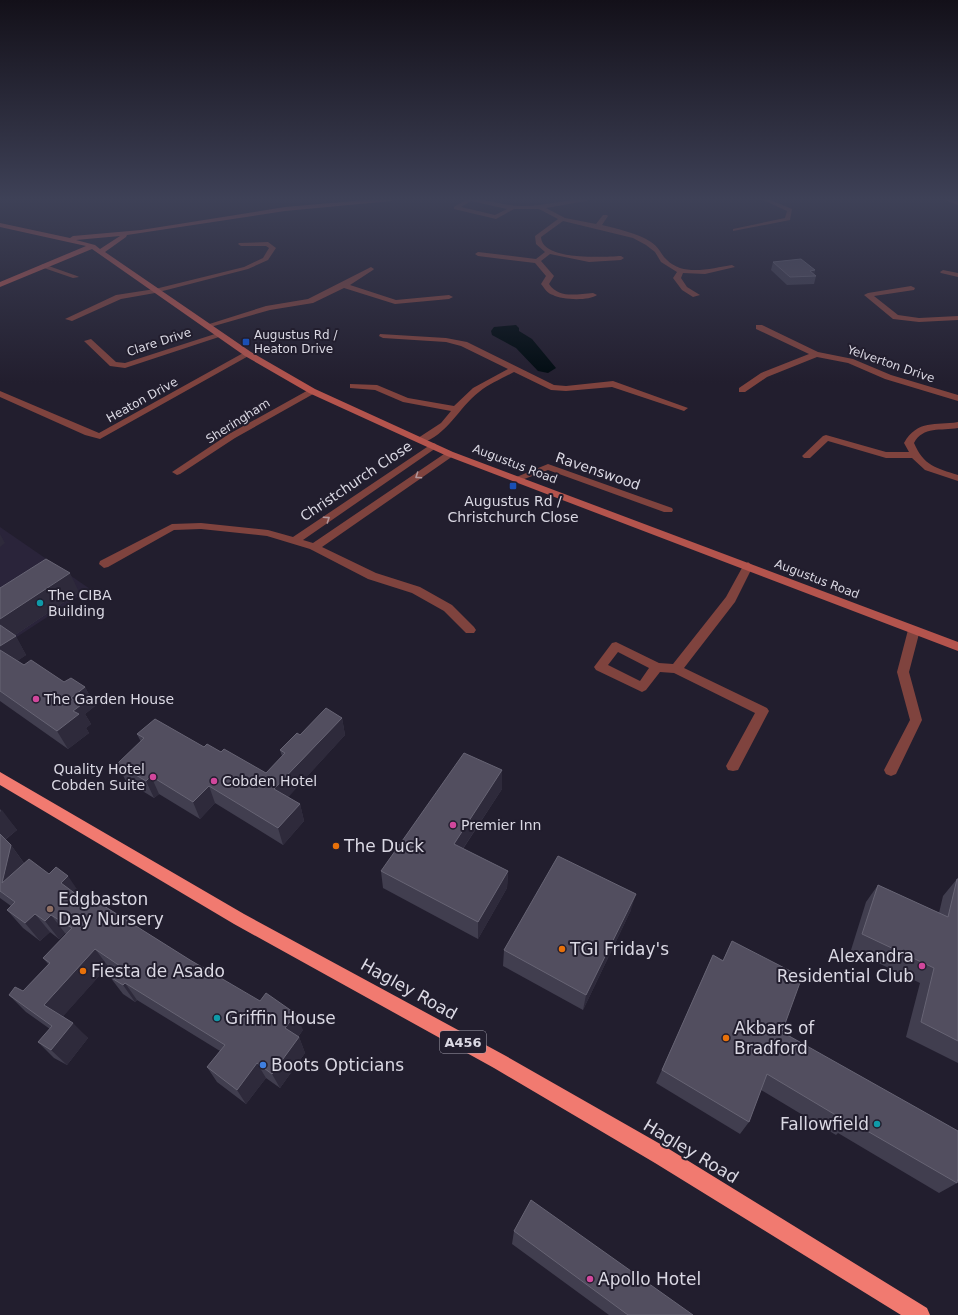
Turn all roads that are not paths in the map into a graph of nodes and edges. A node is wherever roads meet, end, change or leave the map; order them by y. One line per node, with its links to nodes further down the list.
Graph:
1 (57, 260): 7 (street)
2 (112, 260): 17 (street, Augustus Road)
3 (263, 260): 17 (street)
4 (532, 260): 6 (street)
5 (663, 260): 10 (street)
6 (537, 261): 18 (street)
7 (43, 266): 13 (street); 14 (street)
8 (732, 267): 10 (street)
9 (371, 269): 15 (street)
10 (680, 272): 19 (street)
11 (944, 272): 12 (street)
12 (958, 275)
13 (75, 277)
14 (0, 285)
15 (344, 285): 20 (street); 24 (street)
16 (911, 288): 21 (street)
17 (155, 291): 22 (street); 24 (street, Augustus Road)
18 (593, 295)
19 (696, 295)
20 (449, 297)
21 (958, 318)
22 (69, 319)
23 (768, 325): 25 (street)
24 (207, 326): 27 (street, Augustus Road)
25 (759, 327): 26 (street); 31 (street, Yelverton Drive)
26 (748, 329)
27 (221, 335): 29 (street, Clare Drive); 30 (street, Augustus Road)
28 (383, 336): 32 (street)
29 (88, 341)
30 (248, 354): 35 (street, Augustus Road); 36 (street, Heaton Drive)
31 (816, 354): 34 (street); 37 (street, Yelverton Drive)
32 (513, 369): 38 (street); 39 (street)
33 (353, 386): 39 (street)
34 (742, 390)
35 (312, 391): 41 (street, Augustus Road); 46 (street, Sheringham)
36 (0, 394)
37 (958, 398)
38 (684, 408)
39 (456, 409): 41 (street)
40 (958, 425): 44 (street)
41 (421, 440): 42 (street, Augustus Road)
42 (433, 446): 43 (street, Augustus Road); 50 (street, Christchurch Close, one-way to 42)
43 (450, 454): 47 (street, Augustus Road); 51 (street, one-way to 51)
44 (913, 455): 45 (street); 48 (street)
45 (808, 456)
46 (177, 472)
47 (519, 478): 49 (street, Ravenswood); 53 (street, Augustus Road)
48 (958, 478)
49 (668, 510)
50 (295, 541): 51 (street, Christchurch Close); 52 (street, Christchurch Close)
51 (314, 547): 54 (street, Christchurch Close)
52 (104, 564)
53 (748, 566): 55 (street, Augustus Road); 58 (street)
54 (470, 630)
55 (914, 630): 56 (street, Augustus Road); 60 (street)
56 (958, 647)
57 (657, 667): 58 (street)
58 (676, 669): 59 (street)
59 (733, 766)
60 (891, 770)
61 (0, 778): 62 (highway, Hagley Road / A456)
62 (920, 1315)

